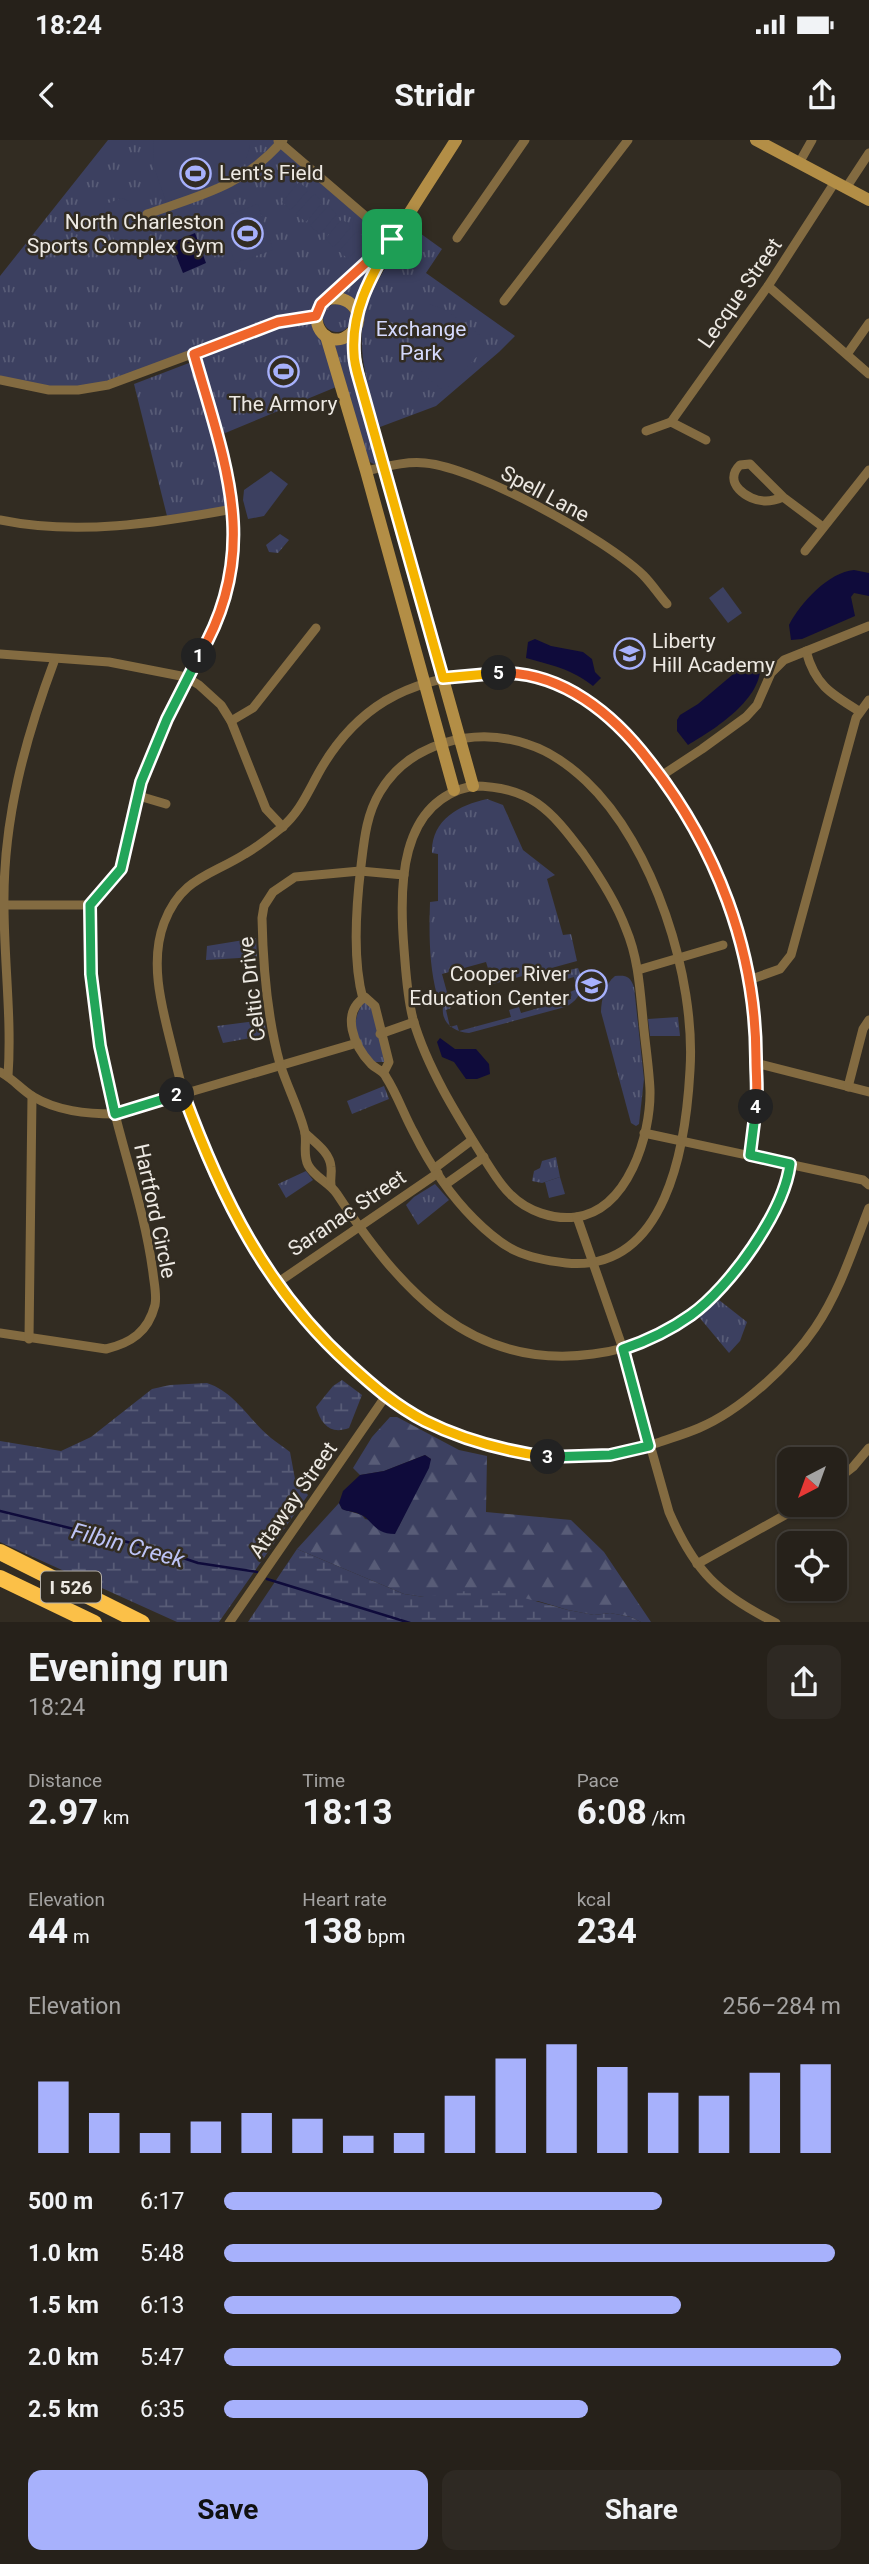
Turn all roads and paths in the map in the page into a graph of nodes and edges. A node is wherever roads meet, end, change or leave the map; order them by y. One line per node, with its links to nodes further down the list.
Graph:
1 (456, 140): 12 (street)
2 (525, 140): 13 (street)
3 (628, 140): 16 (street)
4 (756, 140): 8 (street)
5 (812, 140): 8 (street)
6 (280, 141): 11 (street); 12 (street)
7 (869, 153): 9 (street, Lecque Street)
8 (799, 163): 9 (street)
9 (841, 185): 10 (street); 14 (street, Lecque Street)
10 (869, 200)
11 (146, 214)
12 (392, 239): 15 (street); 17 (street)
13 (457, 239)
14 (768, 286): 23 (street); 26 (street, Lecque Street)
15 (326, 300): 17 (street); 18 (street)
16 (504, 301)
17 (357, 311): 20 (street)
18 (316, 316): 21 (street); 22 (street)
19 (869, 323): 23 (street)
20 (355, 330): 21 (street); 29 (street)
21 (326, 336): 31 (street)
22 (194, 354): 25 (street); 33 (street)
23 (848, 354): 24 (street)
24 (869, 374)
25 (0, 380)
26 (671, 422): 27 (street); 28 (street)
27 (646, 431)
28 (706, 440)
29 (384, 467): 31 (street, Spell Lane); 37 (street, Spell Lane); 44 (street)
30 (869, 470): 35 (street)
31 (366, 471): 45 (street)
32 (783, 497): 32 (street); 35 (street)
33 (233, 509): 34 (street); 43 (street)
34 (0, 520)
35 (823, 527): 36 (street)
36 (805, 551)
37 (667, 604)
38 (869, 626): 40 (street)
39 (316, 628): 48 (street)
40 (806, 651): 47 (street); 51 (street)
41 (0, 654): 42 (street)
42 (55, 660): 43 (street); 59 (street)
43 (186, 677): 48 (street); 54 (street)
44 (443, 678): 45 (street); 49 (street); 51 (street)
45 (425, 683): 50 (street); 56 (street)
46 (869, 700): 47 (street)
47 (859, 711): 64 (street)
48 (231, 721): 56 (street)
49 (460, 739): 50 (street); 52 (street); 62 (street)
50 (442, 743): 53 (street); 57 (street)
51 (661, 776): 64 (street)
52 (473, 786): 53 (street); 63 (street)
53 (454, 790): 58 (street)
54 (138, 796): 55 (street); 60 (street)
55 (166, 804)
56 (283, 827): 76 (street)
57 (360, 872): 58 (street, Celtic Drive); 65 (street); 71 (street, Celtic Drive)
58 (404, 876): 67 (street)
59 (2, 905): 60 (street); 73 (street)
60 (90, 905): 78 (street, Hartford Circle)
61 (723, 944): 62 (street)
62 (677, 958): 63 (street); 82 (street)
63 (638, 970): 80 (street)
64 (749, 980): 70 (street)
65 (363, 999): 68 (street); 69 (street)
66 (869, 1020): 74 (street)
67 (414, 1022): 68 (street); 81 (street)
68 (380, 1034): 72 (street)
69 (358, 1043): 71 (street); 72 (street)
70 (756, 1063): 74 (street); 83 (street)
71 (281, 1065): 76 (street); 79 (street, Celtic Drive)
72 (384, 1072): 86 (street)
73 (4, 1074): 77 (street)
74 (848, 1087): 75 (street)
75 (869, 1092)
76 (183, 1093): 78 (street); 95 (street)
77 (32, 1096): 78 (street); 97 (street)
78 (115, 1114): 97 (street, Hartford Circle)
79 (305, 1133): 89 (street, Celtic Drive); 89 (street, Celtic Drive)
80 (644, 1133): 82 (street); 91 (street)
81 (472, 1140): 84 (street); 86 (street, Saranac Street)
82 (682, 1141): 83 (street); 94 (street)
83 (750, 1155): 85 (street)
84 (484, 1157): 88 (street); 91 (street)
85 (790, 1164): 87 (street); 98 (street, Celtic Drive)
86 (436, 1171): 88 (street); 93 (street, Saranac Street)
87 (866, 1183)
88 (446, 1184): 94 (street)
89 (331, 1185): 93 (street, Celtic Drive)
90 (869, 1208): 92 (street)
91 (577, 1217): 94 (street)
92 (866, 1226): 100 (street)
93 (358, 1227): 95 (street, Saranac Street); 98 (street, Celtic Drive)
94 (594, 1262): 98 (street)
95 (277, 1283): 99 (street)
96 (0, 1333): 97 (street, Hartford Circle)
97 (29, 1339)
98 (623, 1349): 100 (street)
99 (385, 1397): 100 (street); 109 (street, Attaway Street)
100 (649, 1446): 105 (street)
101 (869, 1448): 102 (street)
102 (847, 1471)
103 (781, 1517): 105 (street)
104 (0, 1552): 108 (highway, I 526)
105 (697, 1564): 110 (street)
106 (0, 1578): 107 (highway, I 526)
107 (93, 1622)
108 (142, 1622)
109 (229, 1622)
110 (776, 1622)

